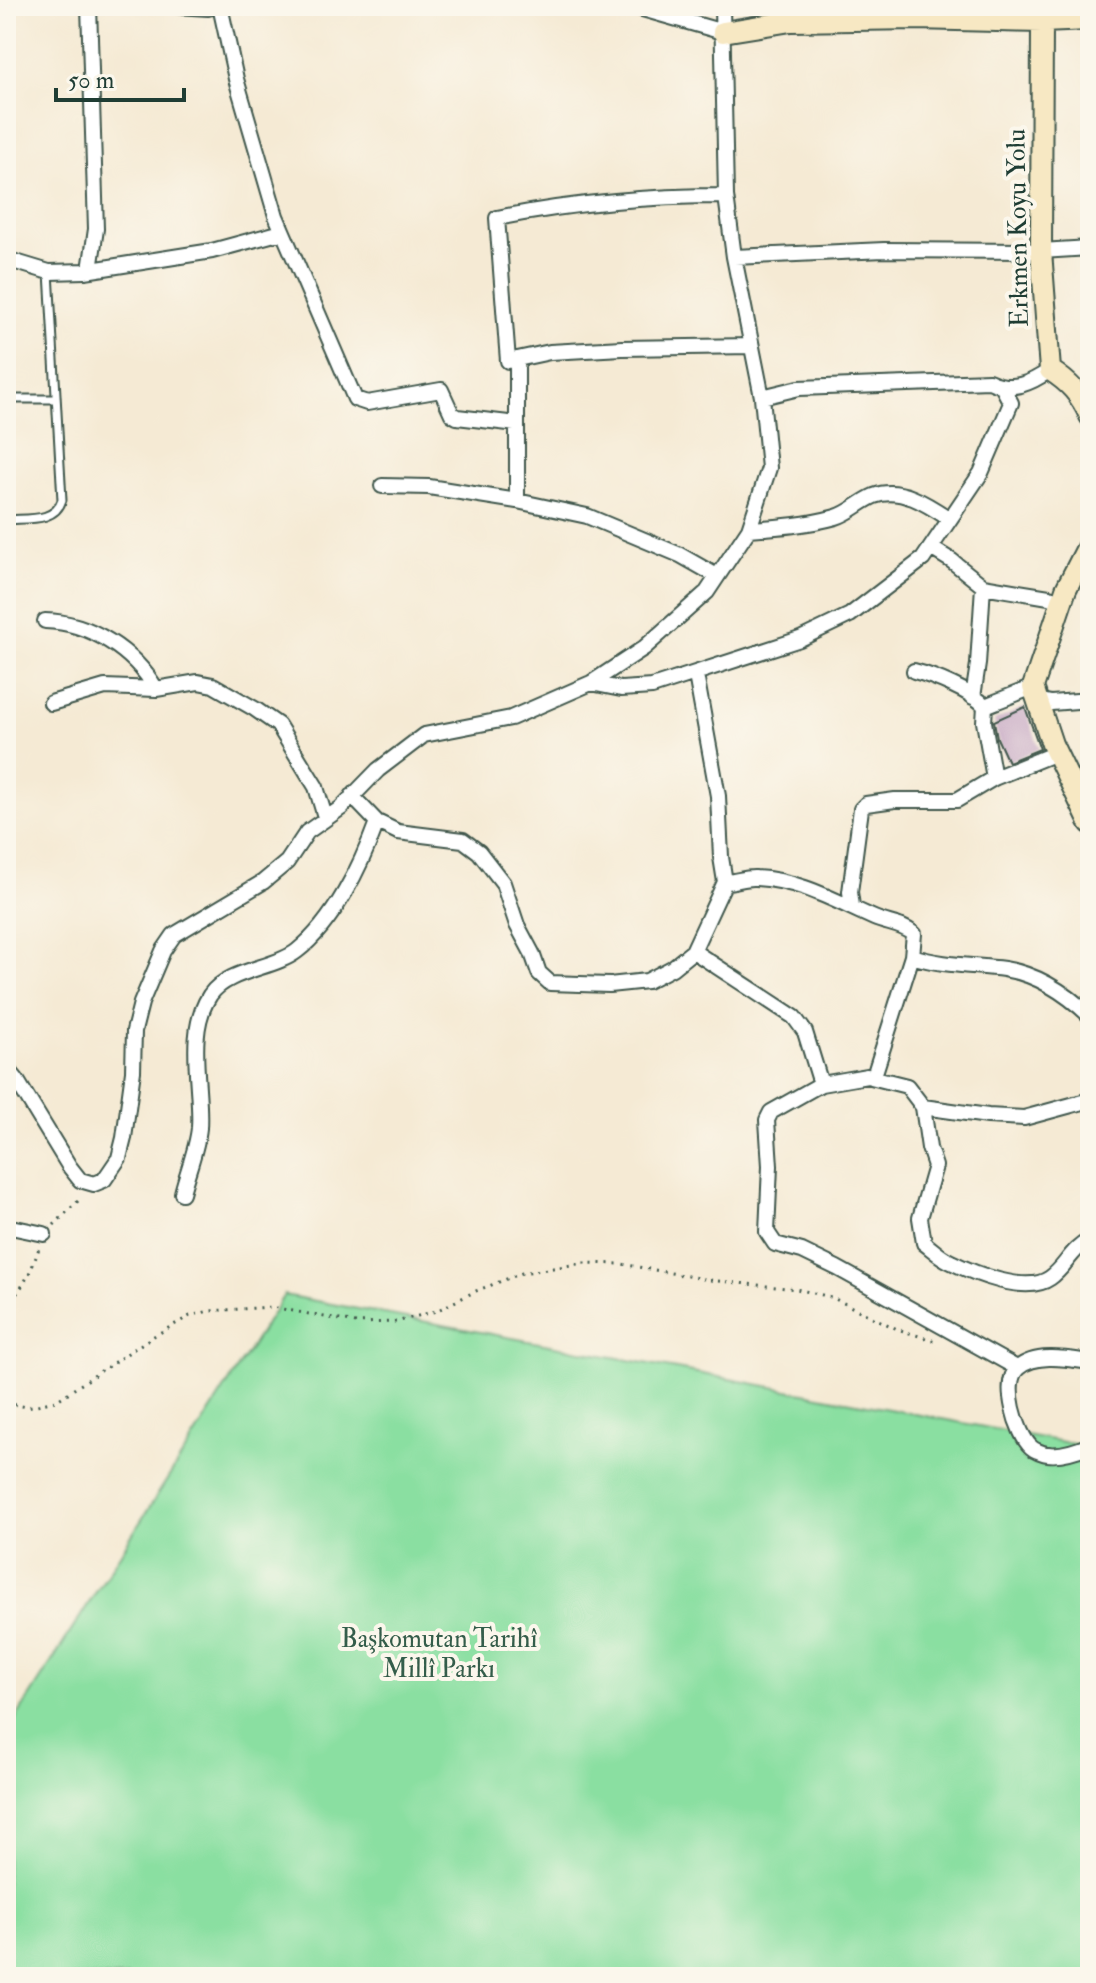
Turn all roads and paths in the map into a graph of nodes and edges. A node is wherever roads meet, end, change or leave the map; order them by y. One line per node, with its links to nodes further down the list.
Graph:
1 (89, 6): 16 (street)
2 (176, 6): 3 (street)
3 (218, 6): 11 (street)
4 (632, 6): 9 (street)
5 (722, 6): 9 (street)
6 (993, 13): 8 (street); 9 (street)
7 (1090, 20): 8 (street)
8 (1042, 22): 13 (street, Erkmen Koyu Yolu)
9 (723, 32): 10 (street)
10 (726, 196): 14 (street); 19 (street)
11 (282, 232): 16 (street); 27 (street)
12 (1090, 248): 13 (street)
13 (1041, 251): 14 (street); 20 (street, Erkmen Koyu Yolu)
14 (734, 257): 18 (street)
15 (6, 259): 17 (street)
16 (90, 270): 17 (street)
17 (49, 272): 25 (lane)
18 (752, 346): 19 (street); 23 (street)
19 (517, 359): 27 (street)
20 (1050, 370): 21 (street); 22 (street)
21 (1003, 388): 23 (street); 30 (street)
22 (1084, 388): 26 (street)
23 (762, 397): 32 (street)
24 (6, 399): 25 (lane)
25 (56, 399): 31 (lane)
26 (1090, 416)
27 (517, 424): 29 (street)
28 (382, 486): 29 (street)
29 (517, 501): 35 (street)
30 (948, 518): 32 (street); 33 (street)
31 (6, 520)
32 (749, 529): 35 (street)
33 (931, 548): 36 (street); 40 (street)
34 (1087, 553): 37 (street)
35 (717, 576): 41 (street)
36 (983, 586): 37 (street); 45 (street)
37 (1061, 601): 43 (street)
38 (45, 621): 42 (street)
39 (914, 671): 45 (street)
40 (696, 675): 41 (street); 53 (street)
41 (591, 683): 49 (street)
42 (156, 689): 46 (street); 50 (street)
43 (1035, 694): 44 (street); 45 (street); 47 (street)
44 (1090, 700)
45 (979, 701): 48 (street)
46 (51, 703)
47 (1056, 753): 48 (street); 52 (street)
48 (994, 778): 54 (street)
49 (352, 796): 50 (street); 51 (street)
50 (325, 817): 58 (street)
51 (377, 822): 55 (street); 63 (street)
52 (1090, 823)
53 (725, 882): 54 (street); 55 (street)
54 (852, 906): 56 (street)
55 (693, 951): 60 (street)
56 (912, 956): 57 (street); 59 (street)
57 (1090, 1016)
58 (6, 1067)
59 (874, 1076): 60 (street); 62 (street)
60 (821, 1084): 67 (street)
61 (1090, 1100): 62 (street)
62 (923, 1107): 66 (street)
63 (182, 1193)
64 (6, 1226): 65 (street)
65 (44, 1234)
66 (1090, 1240)
67 (953, 1331): 69 (street); 70 (path)
68 (1090, 1362): 69 (street)
69 (1017, 1368): 71 (street)
70 (6, 1403)
71 (1090, 1445)

